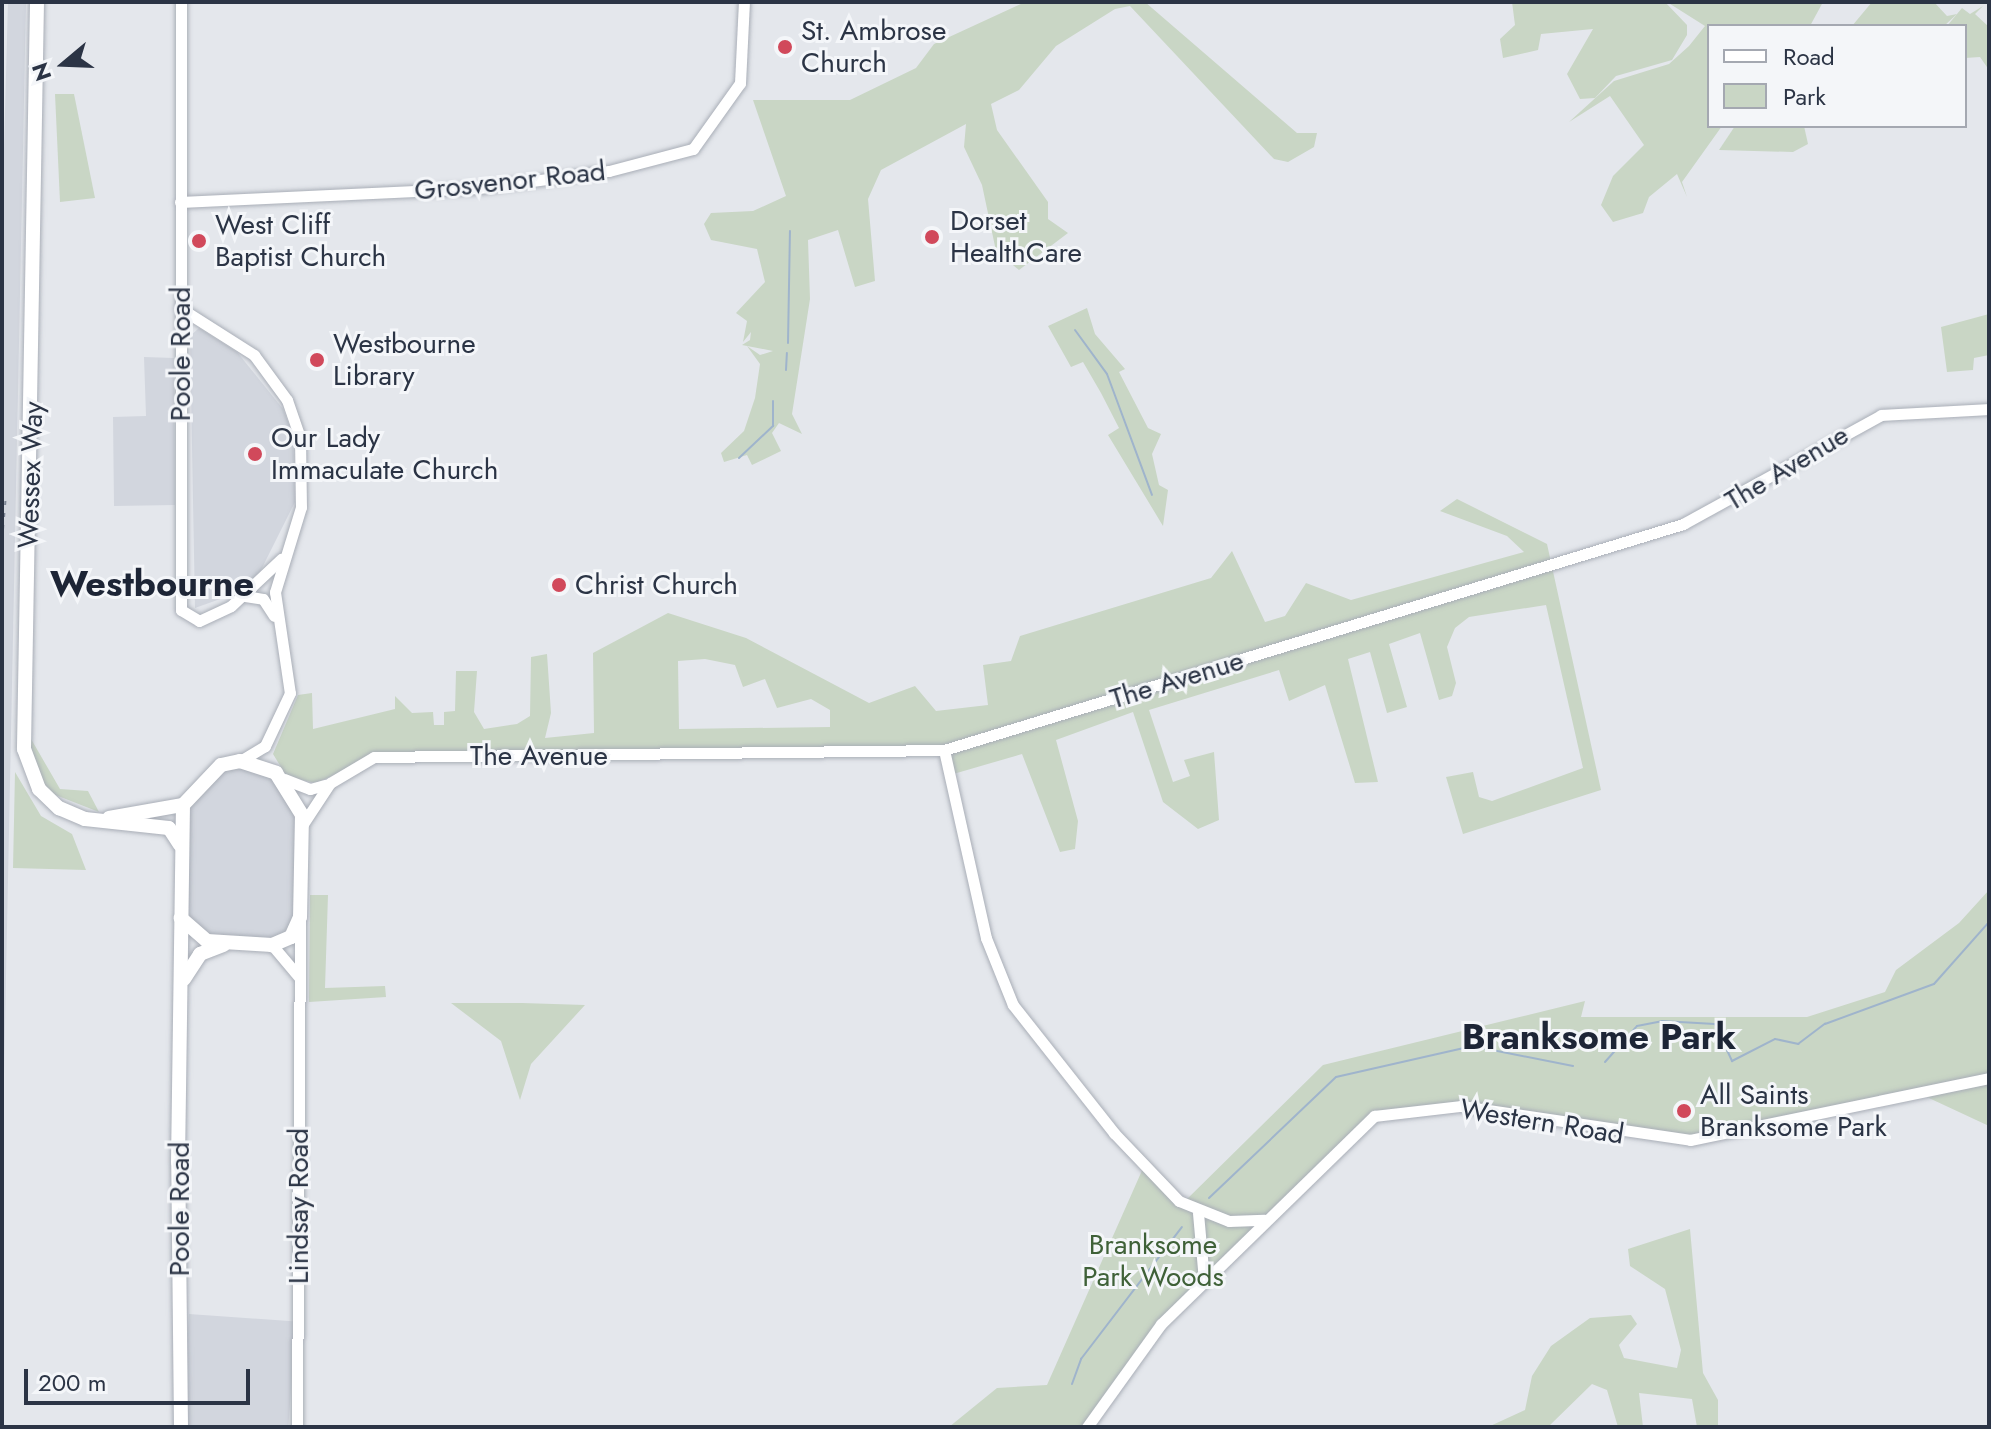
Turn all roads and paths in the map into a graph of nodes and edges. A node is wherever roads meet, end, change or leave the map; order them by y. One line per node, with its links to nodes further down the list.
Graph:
1 (37, 2): 18 (highway, Wessex Way)
2 (181, 2): 4 (street, Poole Road)
3 (744, 2): 4 (street, Grosvenor Road)
4 (180, 202): 5 (street, Poole Road)
5 (180, 308): 6 (street); 7 (street, Poole Road)
6 (206, 324): 7 (street); 9 (street)
7 (180, 339): 10 (street, Poole Road)
8 (1989, 409): 13 (street, The Avenue)
9 (281, 559): 10 (street); 11 (street)
10 (245, 596): 11 (street)
11 (281, 632): 12 (street)
12 (265, 746): 14 (street); 15 (street)
13 (944, 750): 16 (street, The Avenue); 28 (street)
14 (240, 761): 15 (highway); 17 (highway)
15 (280, 776): 16 (street); 19 (highway)
16 (330, 783): 19 (street, The Avenue)
17 (183, 805): 18 (highway); 20 (highway)
18 (97, 821): 20 (highway, Wessex Way)
19 (303, 825): 21 (highway)
20 (181, 854): 22 (highway)
21 (300, 917): 24 (highway); 25 (street, Lindsay Road)
22 (181, 918): 23 (highway); 26 (highway, Poole Road)
23 (231, 943): 24 (highway); 26 (highway, Poole Road)
24 (272, 945): 25 (street)
25 (300, 985): 32 (street, Lindsay Road)
26 (181, 992): 31 (highway, Poole Road)
27 (1989, 1078): 29 (street, Western Road)
28 (1198, 1213): 29 (street); 30 (street)
29 (1264, 1220): 30 (street, Western Road)
30 (1204, 1280): 33 (street, Western Road)
31 (181, 1427)
32 (297, 1427)
33 (1087, 1427)

